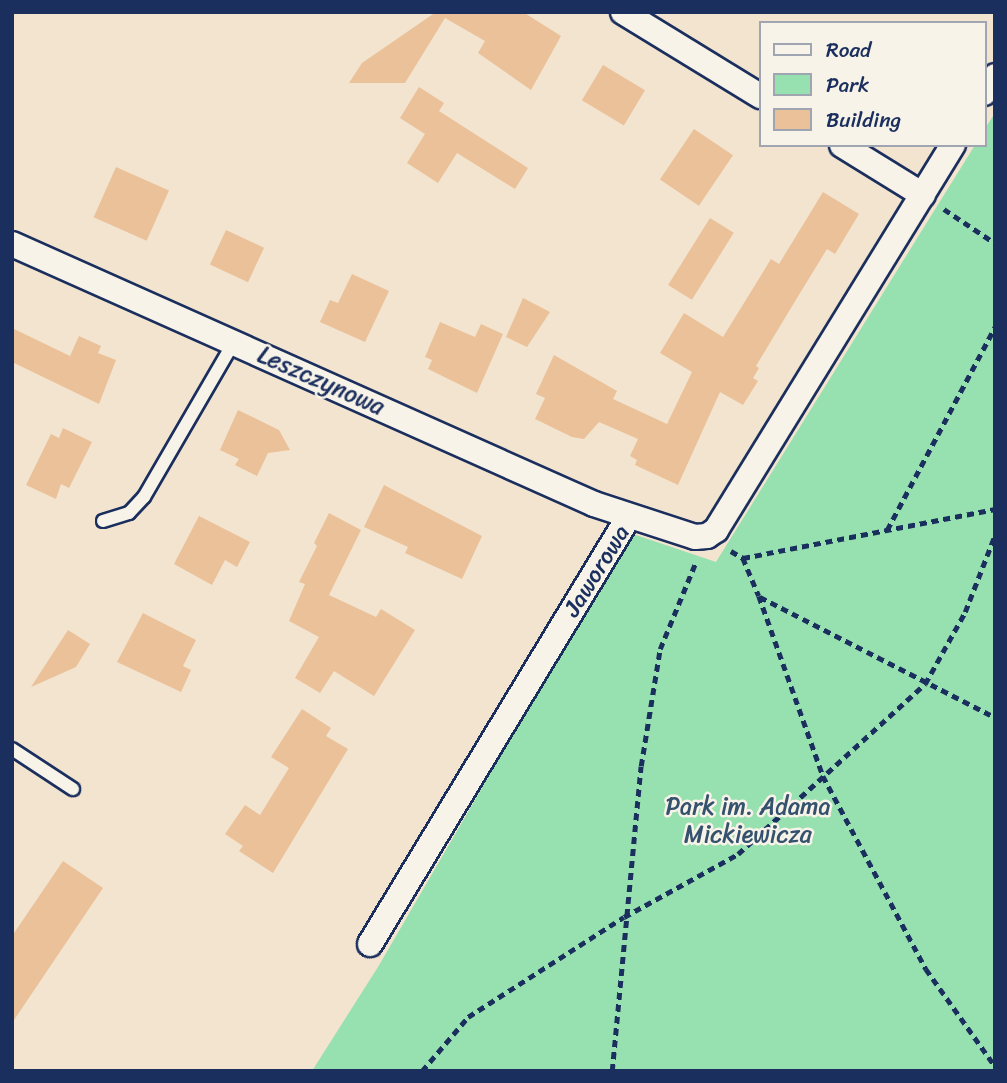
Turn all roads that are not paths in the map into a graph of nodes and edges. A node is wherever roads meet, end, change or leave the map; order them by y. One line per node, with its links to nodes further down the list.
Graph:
1 (623, 12): 2 (street)
2 (758, 95)
3 (845, 147): 5 (street)
4 (952, 147): 5 (street)
5 (923, 195): 8 (street, Jaworowa)
6 (12, 244): 7 (street, Leszczynowa)
7 (234, 341): 8 (street, Leszczynowa); 9 (lane)
8 (629, 517): 12 (street, Jaworowa)
9 (103, 521)
10 (12, 749): 11 (lane)
11 (74, 789)
12 (370, 944)

